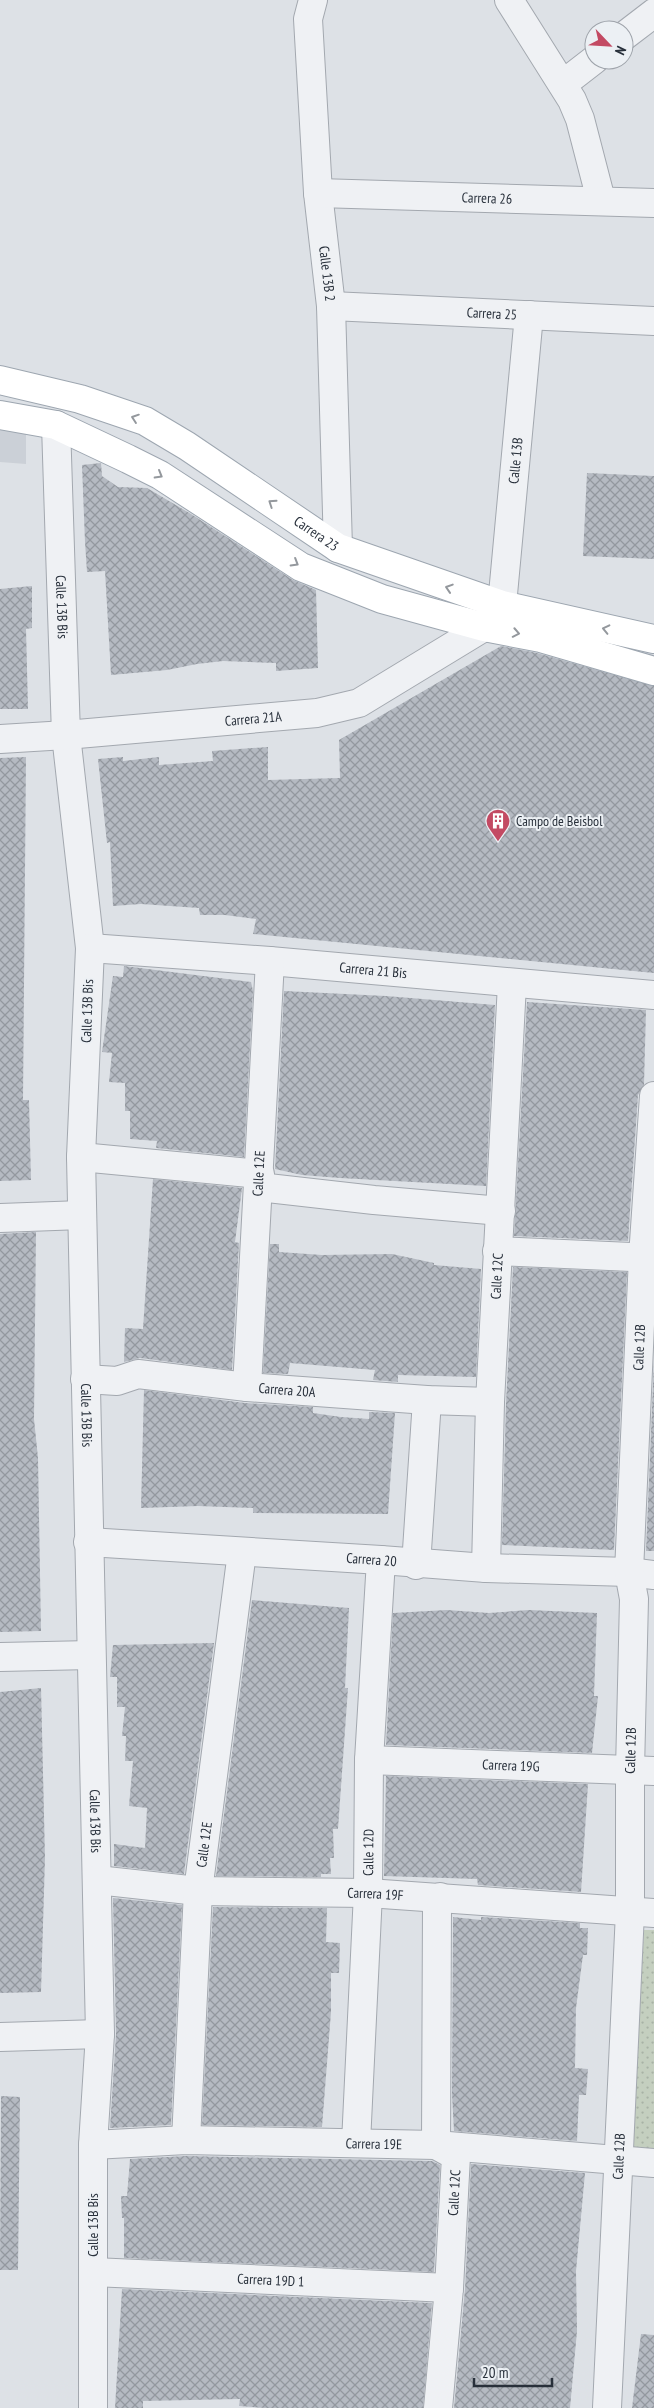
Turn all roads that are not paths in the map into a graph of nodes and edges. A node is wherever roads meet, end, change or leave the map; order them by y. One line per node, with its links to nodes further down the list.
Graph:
1 (313, 0): 7 (street, Calle 13B 2)
2 (509, 0): 6 (street)
3 (654, 13): 4 (street)
4 (634, 28)
5 (584, 68): 6 (street)
6 (563, 84): 8 (street)
7 (318, 194): 8 (street, Carrera 26); 10 (street, Calle 13B 2)
8 (601, 200): 9 (street, Carrera 26)
9 (654, 202)
10 (331, 306): 11 (street, Carrera 25); 16 (street, Calle 13B 2)
11 (529, 315): 12 (street, Carrera 25); 17 (street, Calle 13B)
12 (654, 321)
13 (0, 380): 16 (main road, Carrera 23, one-way to 13)
14 (0, 415): 15 (main road)
15 (56, 425): 18 (main road, one-way to 18); 21 (street, Calle 13B Bis)
16 (338, 548): 17 (main road, Carrera 23, one-way to 16)
17 (502, 606): 19 (main road, Carrera 23, one-way to 17)
18 (484, 626): 20 (main road, one-way to 20); 21 (street, Carrera 21A)
19 (654, 639)
20 (654, 671)
21 (66, 735): 22 (street, Carrera 21A); 23 (street, Calle 13B Bis)
22 (0, 739)
23 (90, 948): 24 (street, Carrera 21 Bis); 28 (street, Calle 13B Bis)
24 (270, 961): 25 (street, Carrera 21 Bis); 29 (street, Calle 12E)
25 (512, 984): 26 (street, Carrera 21 Bis); 30 (street, Calle 12C)
26 (654, 995)
27 (654, 1096): 34 (street, Calle 12B)
28 (81, 1157): 29 (street); 31 (street, Calle 13B Bis)
29 (259, 1181): 30 (street); 36 (street, Calle 12E)
30 (501, 1211): 33 (street, Calle 12C)
31 (82, 1215): 32 (street); 35 (street, Calle 13B Bis)
32 (0, 1218)
33 (497, 1251): 34 (street); 38 (street, Calle 12C)
34 (648, 1258): 44 (street, Calle 12B)
35 (85, 1379): 36 (street, Carrera 20A); 39 (street, Calle 13B Bis)
36 (248, 1387): 37 (street, Carrera 20A)
37 (427, 1400): 38 (street, Carrera 20A); 42 (street)
38 (490, 1402): 43 (street, Calle 12C)
39 (88, 1542): 40 (street, Carrera 20); 45 (street, Calle 13B Bis)
40 (242, 1552): 41 (street, Carrera 20); 50 (street, Calle 12E)
41 (381, 1560): 42 (street, Carrera 20); 47 (street, Calle 12D)
42 (416, 1564): 43 (street, Carrera 20)
43 (486, 1568): 44 (street, Carrera 20)
44 (641, 1573): 48 (street, Calle 12B)
45 (91, 1655): 46 (street); 49 (street, Calle 13B Bis)
46 (0, 1657)
47 (369, 1760): 48 (street, Carrera 19G); 51 (street, Calle 12D)
48 (642, 1771): 53 (street, Calle 12B)
49 (97, 1880): 50 (street, Carrera 19F); 54 (street, Calle 13B Bis)
50 (198, 1891): 51 (street, Carrera 19F); 56 (street, Calle 12E)
51 (368, 1893): 52 (street, Carrera 19F); 57 (street, Calle 12D)
52 (440, 1897): 53 (street, Carrera 19F); 59 (street)
53 (642, 1912): 60 (street, Calle 12B)
54 (100, 2034): 55 (street); 58 (street, Calle 13B Bis)
55 (0, 2037)
56 (186, 2140): 57 (street, Carrera 19E); 58 (street, Carrera 19E)
57 (356, 2143): 59 (street, Carrera 19E)
58 (93, 2145): 62 (street, Calle 13B Bis)
59 (436, 2145): 60 (street, Carrera 19E); 63 (street, Calle 12C)
60 (617, 2161): 61 (street, Carrera 19E); 66 (street, Calle 12B)
61 (654, 2163)
62 (93, 2272): 63 (street, Carrera 19D 1); 64 (street, Calle 13B Bis)
63 (448, 2288): 65 (street, Calle 12C)
64 (93, 2408)
65 (438, 2408)
66 (607, 2408)

